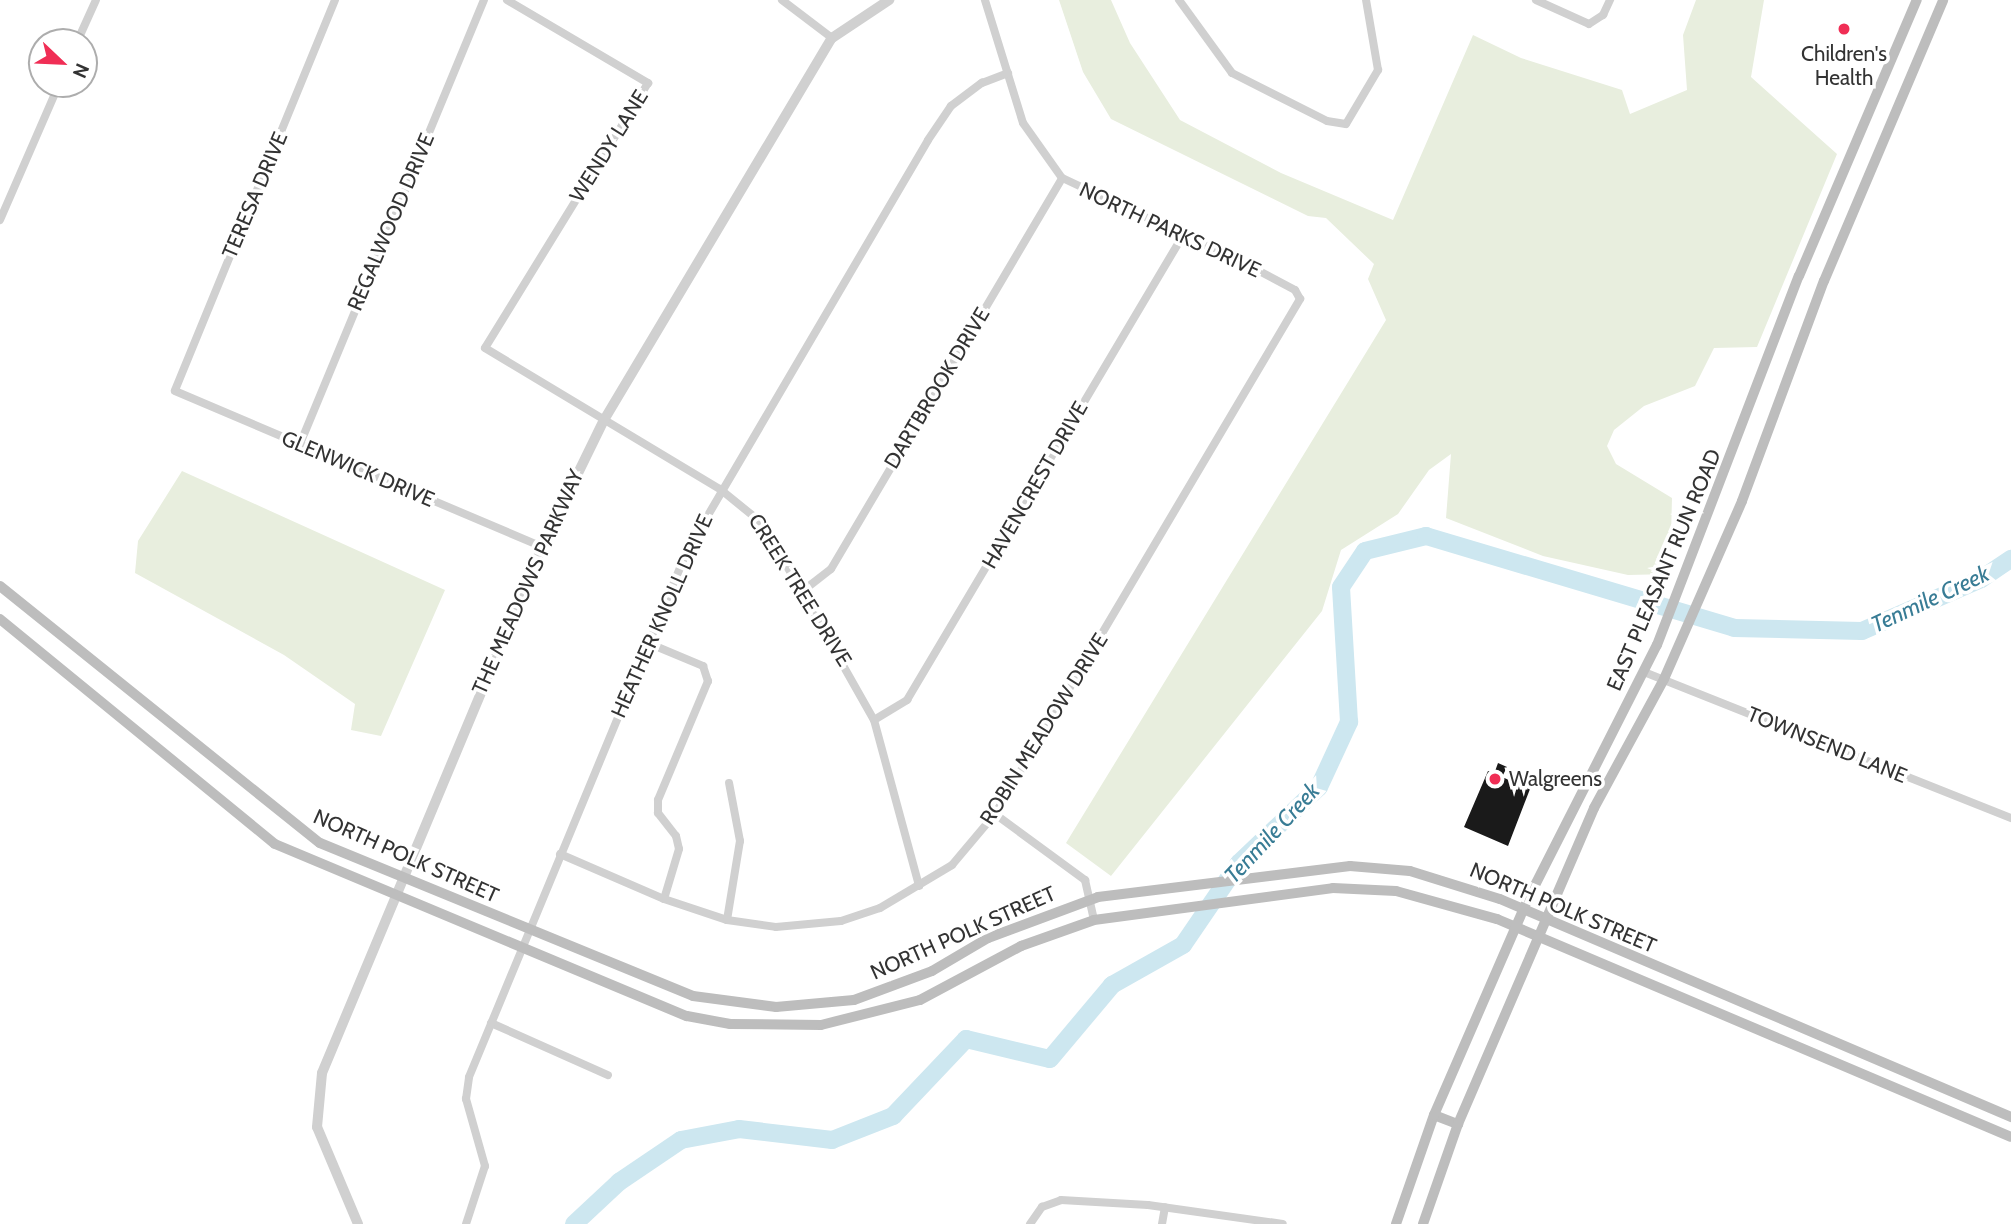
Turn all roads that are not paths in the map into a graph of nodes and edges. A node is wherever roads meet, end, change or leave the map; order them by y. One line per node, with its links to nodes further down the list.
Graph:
1 (96, 0): 14 (street)
2 (335, 0): 26 (street, TERESA DRIVE)
3 (484, 0): 29 (street, REGALWOOD DRIVE)
4 (507, 0): 24 (street, WENDY LANE)
5 (782, 0): 15 (street)
6 (889, 0): 15 (street, THE MEADOWS PARKWAY)
7 (985, 0): 16 (street, NORTH PARKS DRIVE)
8 (1179, 0): 9 (street)
9 (1367, 0)
10 (1536, 0): 11 (street)
11 (1610, 0)
12 (1917, 0): 18 (main road, EAST PLEASANT RUN ROAD)
13 (1943, 0): 19 (main road, EAST PLEASANT RUN ROAD)
14 (83, 28)
15 (832, 38): 28 (street, THE MEADOWS PARKWAY)
16 (1008, 73): 20 (street, NORTH PARKS DRIVE); 30 (street, HEATHER KNOLL DRIVE)
17 (53, 98): 21 (street)
18 (1856, 146): 19 (main road); 25 (main road, EAST PLEASANT RUN ROAD)
19 (1877, 155): 27 (main road, EAST PLEASANT RUN ROAD)
20 (1062, 178): 22 (street, NORTH PARKS DRIVE); 33 (street, DARTBROOK DRIVE)
21 (0, 220)
22 (1182, 237): 23 (street, NORTH PARKS DRIVE); 40 (street, HAVENCREST DRIVE)
23 (1300, 299): 44 (street, ROBIN MEADOW DRIVE)
24 (485, 348): 28 (street, CREEK TREE DRIVE)
25 (1759, 388): 27 (main road); 36 (main road, EAST PLEASANT RUN ROAD)
26 (174, 390): 29 (street, GLENWICK DRIVE)
27 (1782, 396): 37 (main road, EAST PLEASANT RUN ROAD)
28 (604, 420): 30 (street, CREEK TREE DRIVE); 31 (street, THE MEADOWS PARKWAY)
29 (300, 444): 31 (street, GLENWICK DRIVE)
30 (720, 489): 33 (street, CREEK TREE DRIVE); 35 (street, HEATHER KNOLL DRIVE)
31 (542, 547): 47 (street, THE MEADOWS PARKWAY)
32 (0, 586): 38 (main road, NORTH POLK STREET)
33 (804, 590): 40 (street, CREEK TREE DRIVE)
34 (0, 619): 39 (main road, NORTH POLK STREET)
35 (648, 643): 46 (street, HEATHER KNOLL DRIVE); 50 (street)
36 (1644, 672): 37 (street, TOWNSEND LANE); 42 (main road, EAST PLEASANT RUN ROAD)
37 (1664, 679): 43 (main road, EAST PLEASANT RUN ROAD); 45 (street, TOWNSEND LANE)
38 (127, 691): 39 (main road); 47 (main road, NORTH POLK STREET)
39 (114, 708): 49 (main road, NORTH POLK STREET)
40 (874, 720): 48 (street, CREEK TREE DRIVE)
41 (729, 783): 53 (street)
42 (1574, 800): 43 (main road); 52 (main road, EAST PLEASANT RUN ROAD)
43 (1594, 808): 55 (main road, EAST PLEASANT RUN ROAD)
44 (995, 814): 48 (street, ROBIN MEADOW DRIVE); 51 (street)
45 (2011, 818)
46 (559, 854): 50 (street, ROBIN MEADOW DRIVE); 57 (street, HEATHER KNOLL DRIVE)
47 (400, 878): 49 (street, THE MEADOWS PARKWAY); 57 (main road, NORTH POLK STREET)
48 (919, 886): 53 (street, ROBIN MEADOW DRIVE)
49 (393, 896): 59 (main road, NORTH POLK STREET); 73 (street, THE MEADOWS PARKWAY)
50 (664, 899): 53 (street, ROBIN MEADOW DRIVE)
51 (1089, 900): 52 (main road, NORTH POLK STREET); 54 (street); 57 (main road, NORTH POLK STREET)
52 (1523, 909): 55 (main road, NORTH POLK STREET); 56 (main road, EAST PLEASANT RUN ROAD)
53 (727, 920)
54 (1094, 920): 56 (main road, NORTH POLK STREET); 59 (main road, NORTH POLK STREET)
55 (1548, 920): 58 (main road, EAST PLEASANT RUN ROAD); 60 (main road, NORTH POLK STREET)
56 (1516, 927): 58 (main road, NORTH POLK STREET); 68 (main road, EAST PLEASANT RUN ROAD)
57 (528, 930): 59 (street, HEATHER KNOLL DRIVE)
58 (1540, 938): 61 (main road, NORTH POLK STREET); 70 (main road, EAST PLEASANT RUN ROAD)
59 (521, 950): 62 (street, HEATHER KNOLL DRIVE)
60 (1657, 968): 61 (main road); 63 (main road, NORTH POLK STREET)
61 (1650, 985): 64 (main road, NORTH POLK STREET)
62 (491, 1023): 65 (street); 74 (street, HEATHER KNOLL DRIVE)
63 (1844, 1047): 64 (main road); 66 (main road, NORTH POLK STREET)
64 (1838, 1064): 67 (main road, NORTH POLK STREET)
65 (608, 1075)
66 (1932, 1084): 67 (main road); 69 (main road, NORTH POLK STREET)
67 (1926, 1101): 71 (main road, NORTH POLK STREET)
68 (1434, 1115): 70 (main road); 78 (main road, EAST PLEASANT RUN ROAD)
69 (2011, 1117)
70 (1458, 1124): 79 (main road, EAST PLEASANT RUN ROAD)
71 (2011, 1137)
72 (1165, 1207): 75 (street); 76 (street); 77 (street)
73 (358, 1224)
74 (466, 1224)
75 (1030, 1224)
76 (1162, 1224)
77 (1283, 1224)
78 (1396, 1224)
79 (1423, 1224)

